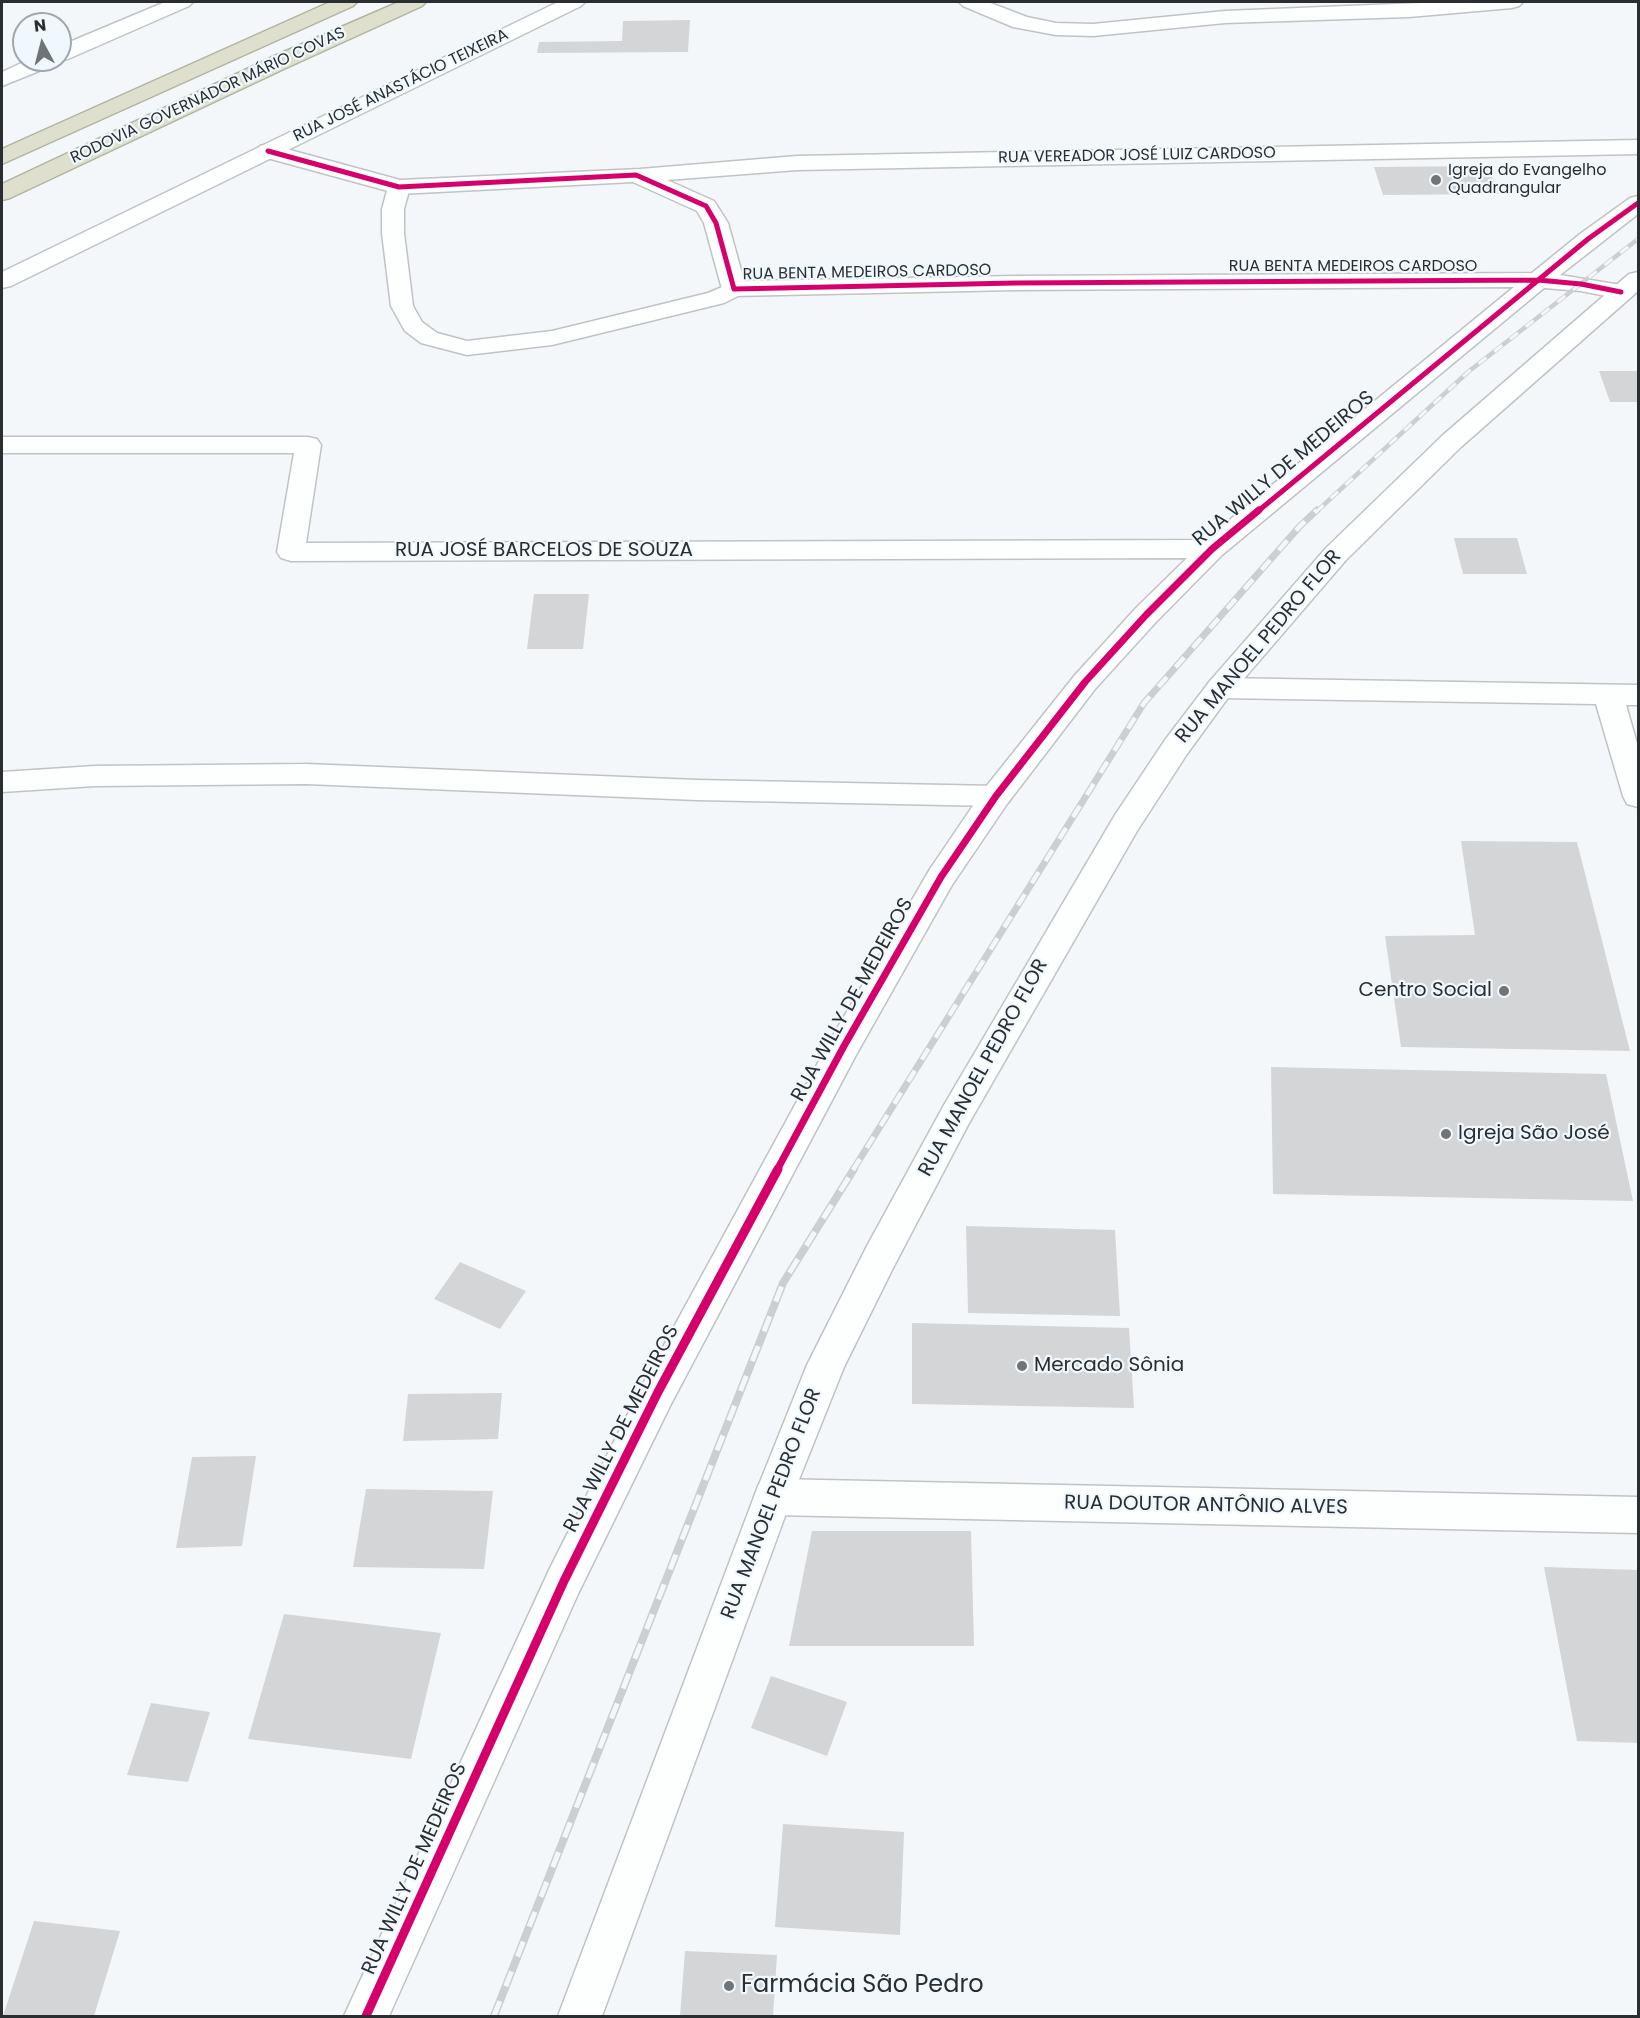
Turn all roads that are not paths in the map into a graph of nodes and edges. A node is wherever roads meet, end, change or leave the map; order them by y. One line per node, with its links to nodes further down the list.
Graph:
1 (182, 2): 7 (street)
2 (346, 2): 12 (highway, RODOVIA GOVERNADOR MÁRIO COVAS)
3 (415, 2): 15 (highway, RODOVIA GOVERNADOR MÁRIO COVAS)
4 (574, 2): 11 (street, RUA JOSÉ ANASTÁCIO TEIXEIRA)
5 (970, 2): 6 (street)
6 (1512, 2)
7 (72, 49)
8 (20, 72): 9 (street)
9 (2, 80)
10 (1638, 147): 13 (street, RUA VEREADOR JOSÉ LUIZ CARDOSO)
11 (268, 152): 14 (street, RUA BENTA MEDEIROS CARDOSO); 18 (street, RUA JOSÉ ANASTÁCIO TEIXEIRA)
12 (2, 157)
13 (636, 175): 14 (street, RUA BENTA MEDEIROS CARDOSO); 20 (street, RUA BENTA MEDEIROS CARDOSO)
14 (399, 187): 20 (lane)
15 (2, 193)
16 (1638, 203): 17 (street, RUA WILLY DE MEDEIROS)
17 (1538, 280): 19 (street, RUA BENTA MEDEIROS CARDOSO); 20 (street, RUA BENTA MEDEIROS CARDOSO); 22 (street, RUA WILLY DE MEDEIROS)
18 (2, 281)
19 (1630, 286): 23 (street, RUA MANOEL PEDRO FLOR)
20 (734, 289)
21 (2, 445): 22 (street, RUA JOSÉ BARCELOS DE SOUZA)
22 (1212, 549): 27 (street, RUA WILLY DE MEDEIROS)
23 (1220, 688): 24 (street); 29 (street, RUA MANOEL PEDRO FLOR)
24 (1608, 695): 25 (street); 28 (street)
25 (1638, 695)
26 (2, 782): 27 (lane)
27 (996, 796): 31 (street, RUA WILLY DE MEDEIROS)
28 (1638, 796)
29 (773, 1497): 30 (street, RUA DOUTOR ANTÔNIO ALVES); 32 (street, RUA MANOEL PEDRO FLOR)
30 (1638, 1515)
31 (366, 2016)
32 (580, 2016)

